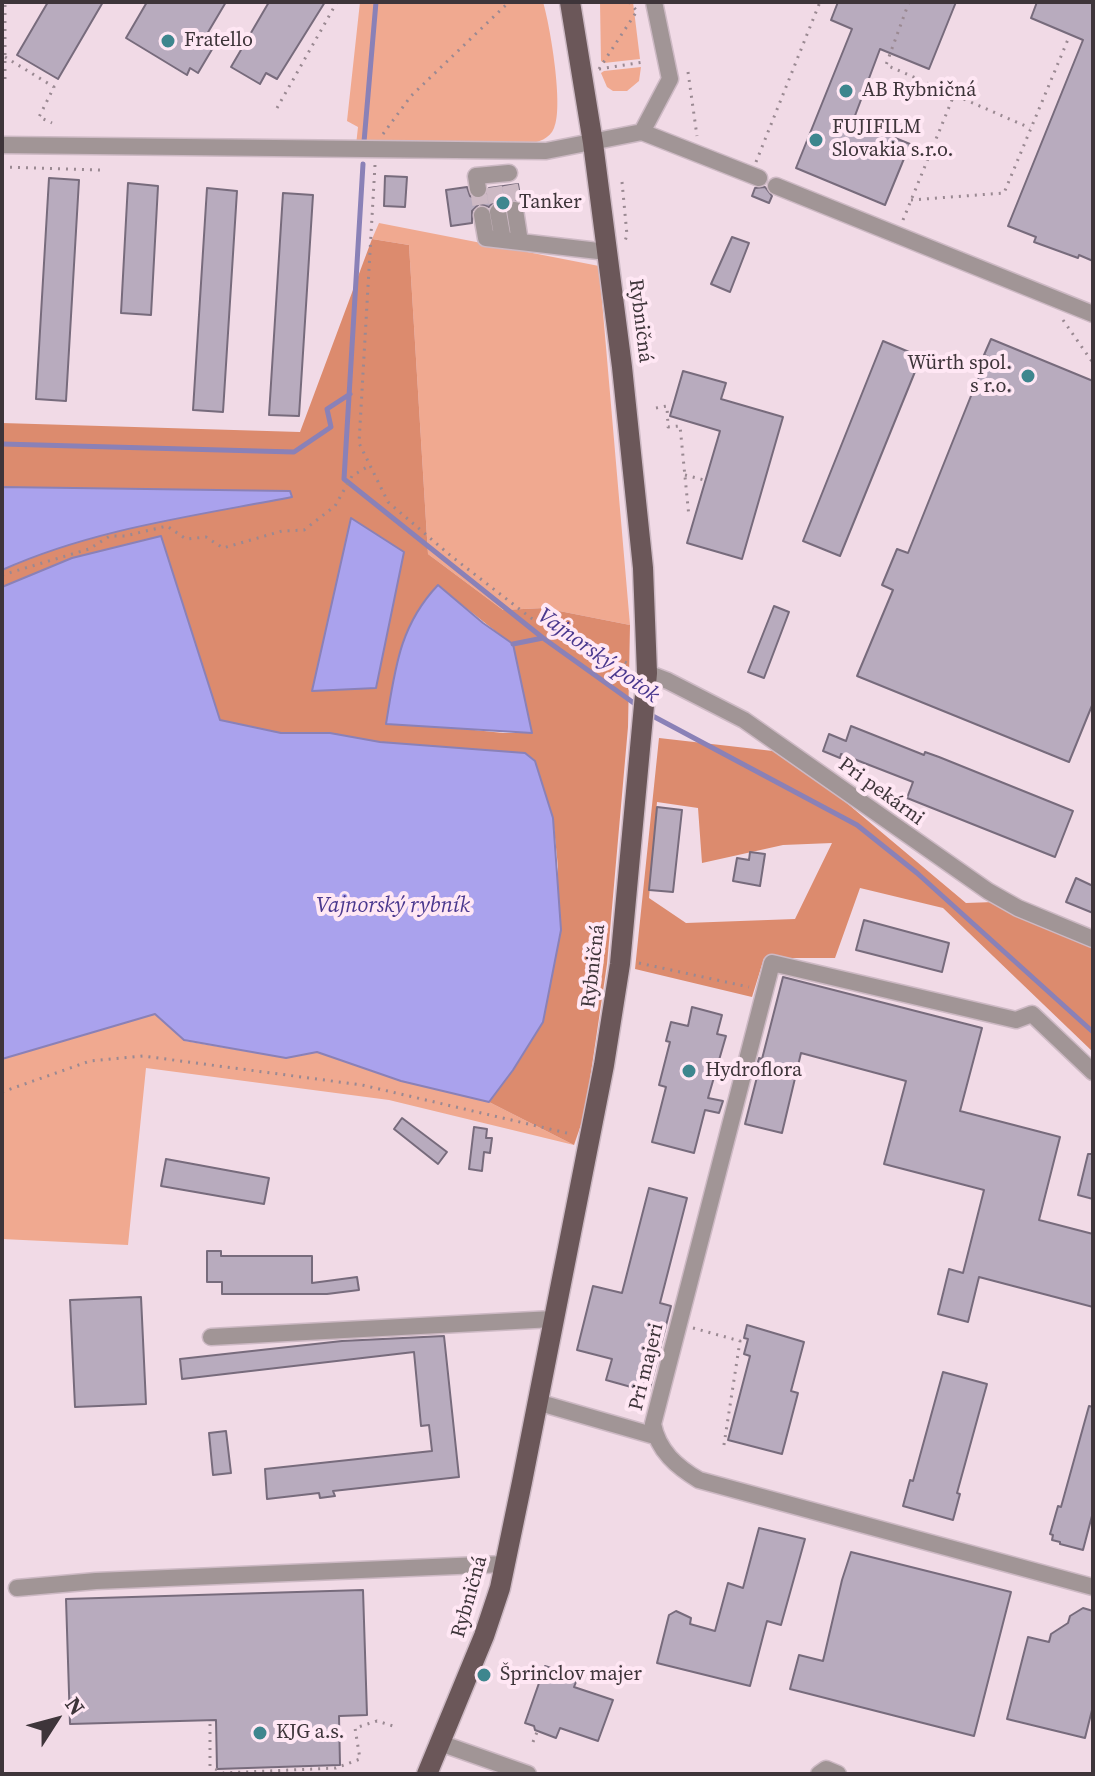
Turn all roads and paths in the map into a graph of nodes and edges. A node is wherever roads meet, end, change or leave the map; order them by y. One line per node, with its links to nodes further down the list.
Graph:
1 (5, 2): 10 (path)
2 (337, 2): 15 (path)
3 (509, 2): 23 (path)
4 (570, 2): 20 (main road, Rybničná)
5 (654, 2): 18 (street)
6 (820, 2): 26 (path)
7 (909, 2): 14 (path)
8 (637, 11): 11 (path)
9 (1069, 37): 17 (path)
10 (5, 57): 13 (path); 16 (path)
11 (644, 62)
12 (688, 72): 19 (path)
13 (2, 84)
14 (954, 95): 17 (path); 30 (path)
15 (277, 108)
16 (52, 123)
17 (1031, 128): 30 (path)
18 (642, 132): 20 (street); 26 (street)
19 (697, 137)
20 (593, 143): 22 (street); 33 (main road, Rybničná)
21 (2, 145): 23 (street)
22 (519, 151): 23 (street); 27 (street)
23 (370, 152): 36 (path)
24 (2, 167): 25 (path)
25 (101, 170)
26 (755, 176)
27 (497, 182)
28 (622, 182): 33 (path)
29 (776, 186): 31 (street)
30 (911, 200): 31 (path)
31 (897, 234): 34 (street)
32 (512, 241): 32 (street); 33 (street)
33 (617, 252): 41 (main road, Rybničná)
34 (1093, 314)
35 (656, 408): 37 (path)
36 (369, 466): 40 (path); 41 (path)
37 (685, 475): 38 (path); 39 (path)
38 (704, 480)
39 (689, 517)
40 (2, 575)
41 (647, 673): 42 (street, Pri pekárni); 47 (main road, Rybničná)
42 (1093, 939)
43 (635, 963): 44 (path)
44 (765, 990): 45 (street); 49 (street, Pri majeri)
45 (1093, 1072)
46 (2, 1092): 47 (path)
47 (590, 1138): 48 (main road, Rybničná)
48 (553, 1319): 50 (street); 51 (main road, Rybničná)
49 (678, 1323): 52 (street, Pri majeri); 53 (path)
50 (211, 1337)
51 (537, 1402): 52 (street); 54 (main road, Rybničná)
52 (655, 1436): 55 (street, Pri majeri)
53 (723, 1451)
54 (505, 1564): 56 (street); 61 (main road, Rybničná)
55 (1093, 1587)
56 (17, 1588)
57 (210, 1724): 62 (path)
58 (393, 1726): 62 (path)
59 (537, 1732): 60 (path)
60 (533, 1742)
61 (440, 1743): 63 (main road, Rybničná); 64 (street)
62 (281, 1772)
63 (427, 1774)
64 (528, 1774)
65 (819, 1774): 66 (street)
66 (838, 1774)

